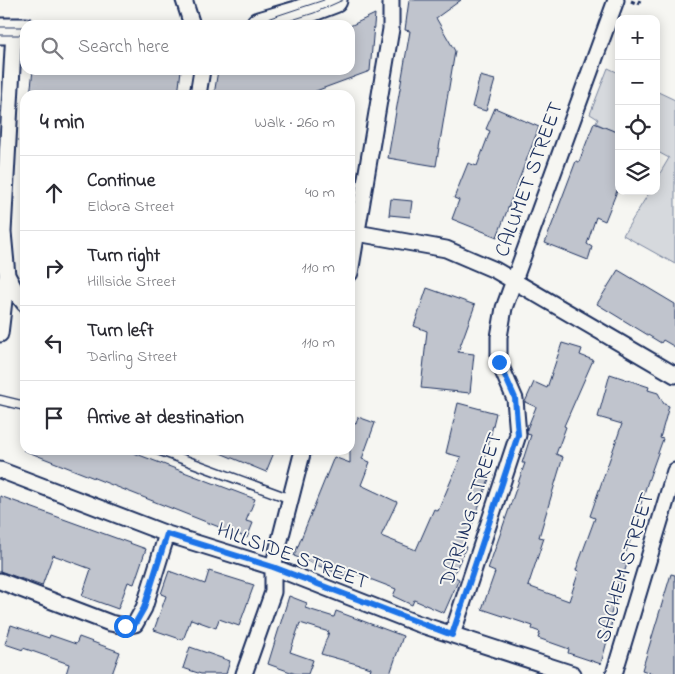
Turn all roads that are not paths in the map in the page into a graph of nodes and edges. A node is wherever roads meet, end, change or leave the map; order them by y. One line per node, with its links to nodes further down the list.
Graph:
1 (184, 0): 5 (street)
2 (334, 0): 6 (main road)
3 (391, 0): 10 (street)
4 (616, 0): 13 (street, CALUMET STREET)
5 (190, 20)
6 (276, 20)
7 (13, 31): 12 (street)
8 (201, 75): 9 (street)
9 (199, 90)
10 (357, 233): 11 (street); 13 (street)
11 (355, 244)
12 (7, 275): 14 (street); 15 (street)
13 (513, 280): 16 (street, CALUMET STREET); 27 (street, DARLING STREET)
14 (20, 298)
15 (0, 334)
16 (675, 375)
17 (0, 400): 18 (lane)
18 (20, 405)
19 (172, 455): 23 (lane)
20 (303, 455): 23 (street)
21 (0, 470): 24 (street, HILLSIDE STREET)
22 (675, 472): 30 (street, SACHEM STREET)
23 (291, 499): 25 (street)
24 (167, 534): 25 (street, HILLSIDE STREET); 26 (street)
25 (273, 567): 27 (street, HILLSIDE STREET); 28 (street)
26 (0, 582)
27 (452, 635): 29 (street, HILLSIDE STREET)
28 (244, 674)
29 (573, 674)
30 (614, 674)

